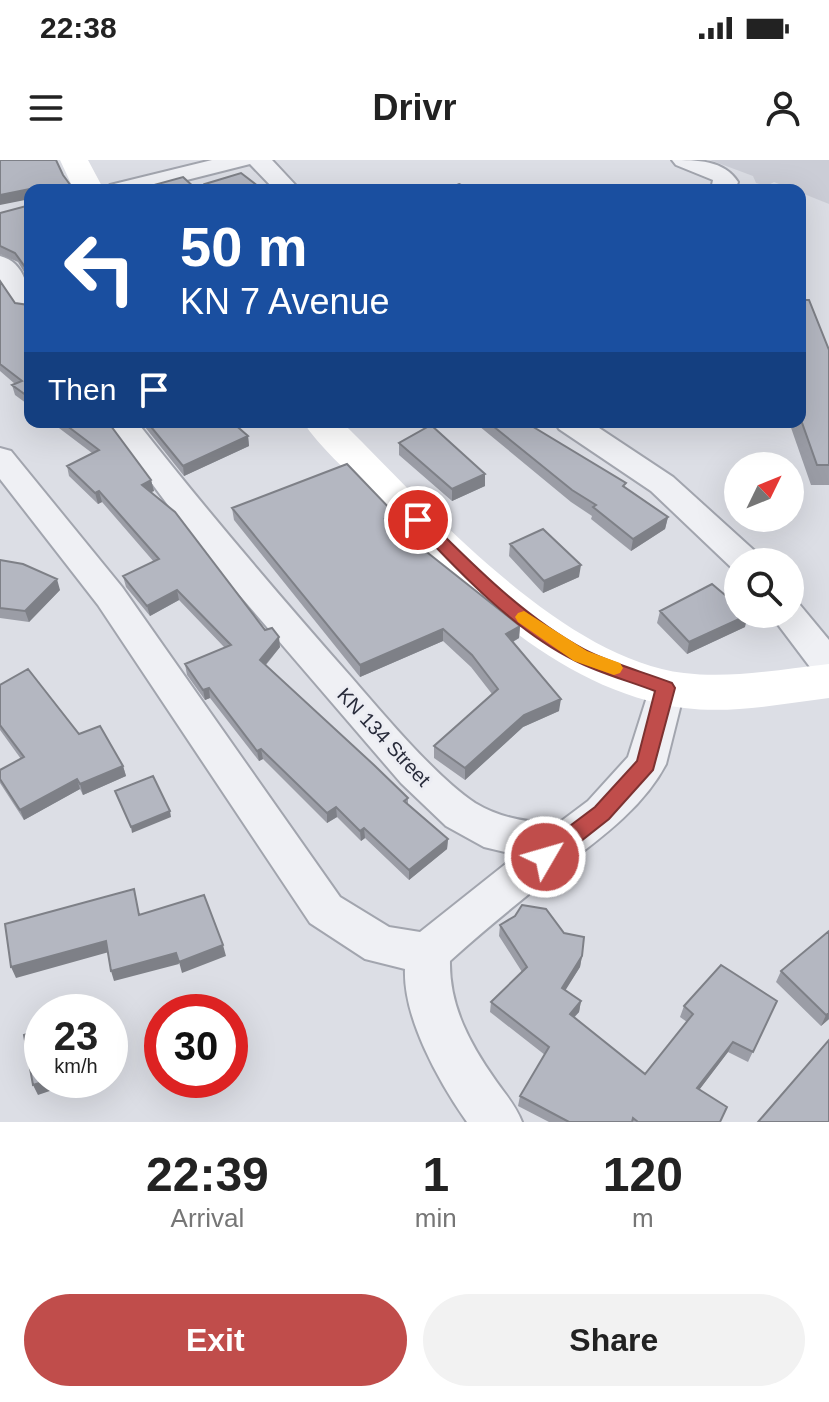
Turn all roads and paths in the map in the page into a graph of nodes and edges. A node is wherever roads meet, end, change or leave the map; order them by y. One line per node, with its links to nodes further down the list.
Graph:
1 (74, 160): 5 (street)
2 (241, 160): 6 (street)
3 (259, 160): 7 (street)
4 (684, 160): 8 (street)
5 (86, 184)
6 (143, 184)
7 (282, 184)
8 (725, 184)
9 (0, 264): 10 (street)
10 (24, 297)
11 (126, 428): 20 (street, KN 134 Street)
12 (327, 428): 19 (street)
13 (579, 428): 15 (street)
14 (0, 458): 21 (street)
15 (731, 548)
16 (799, 628): 17 (street)
17 (829, 665)
18 (829, 681): 19 (street)
19 (666, 688): 20 (street)
20 (563, 843): 21 (street)
21 (428, 953): 22 (street)
22 (498, 1122)

